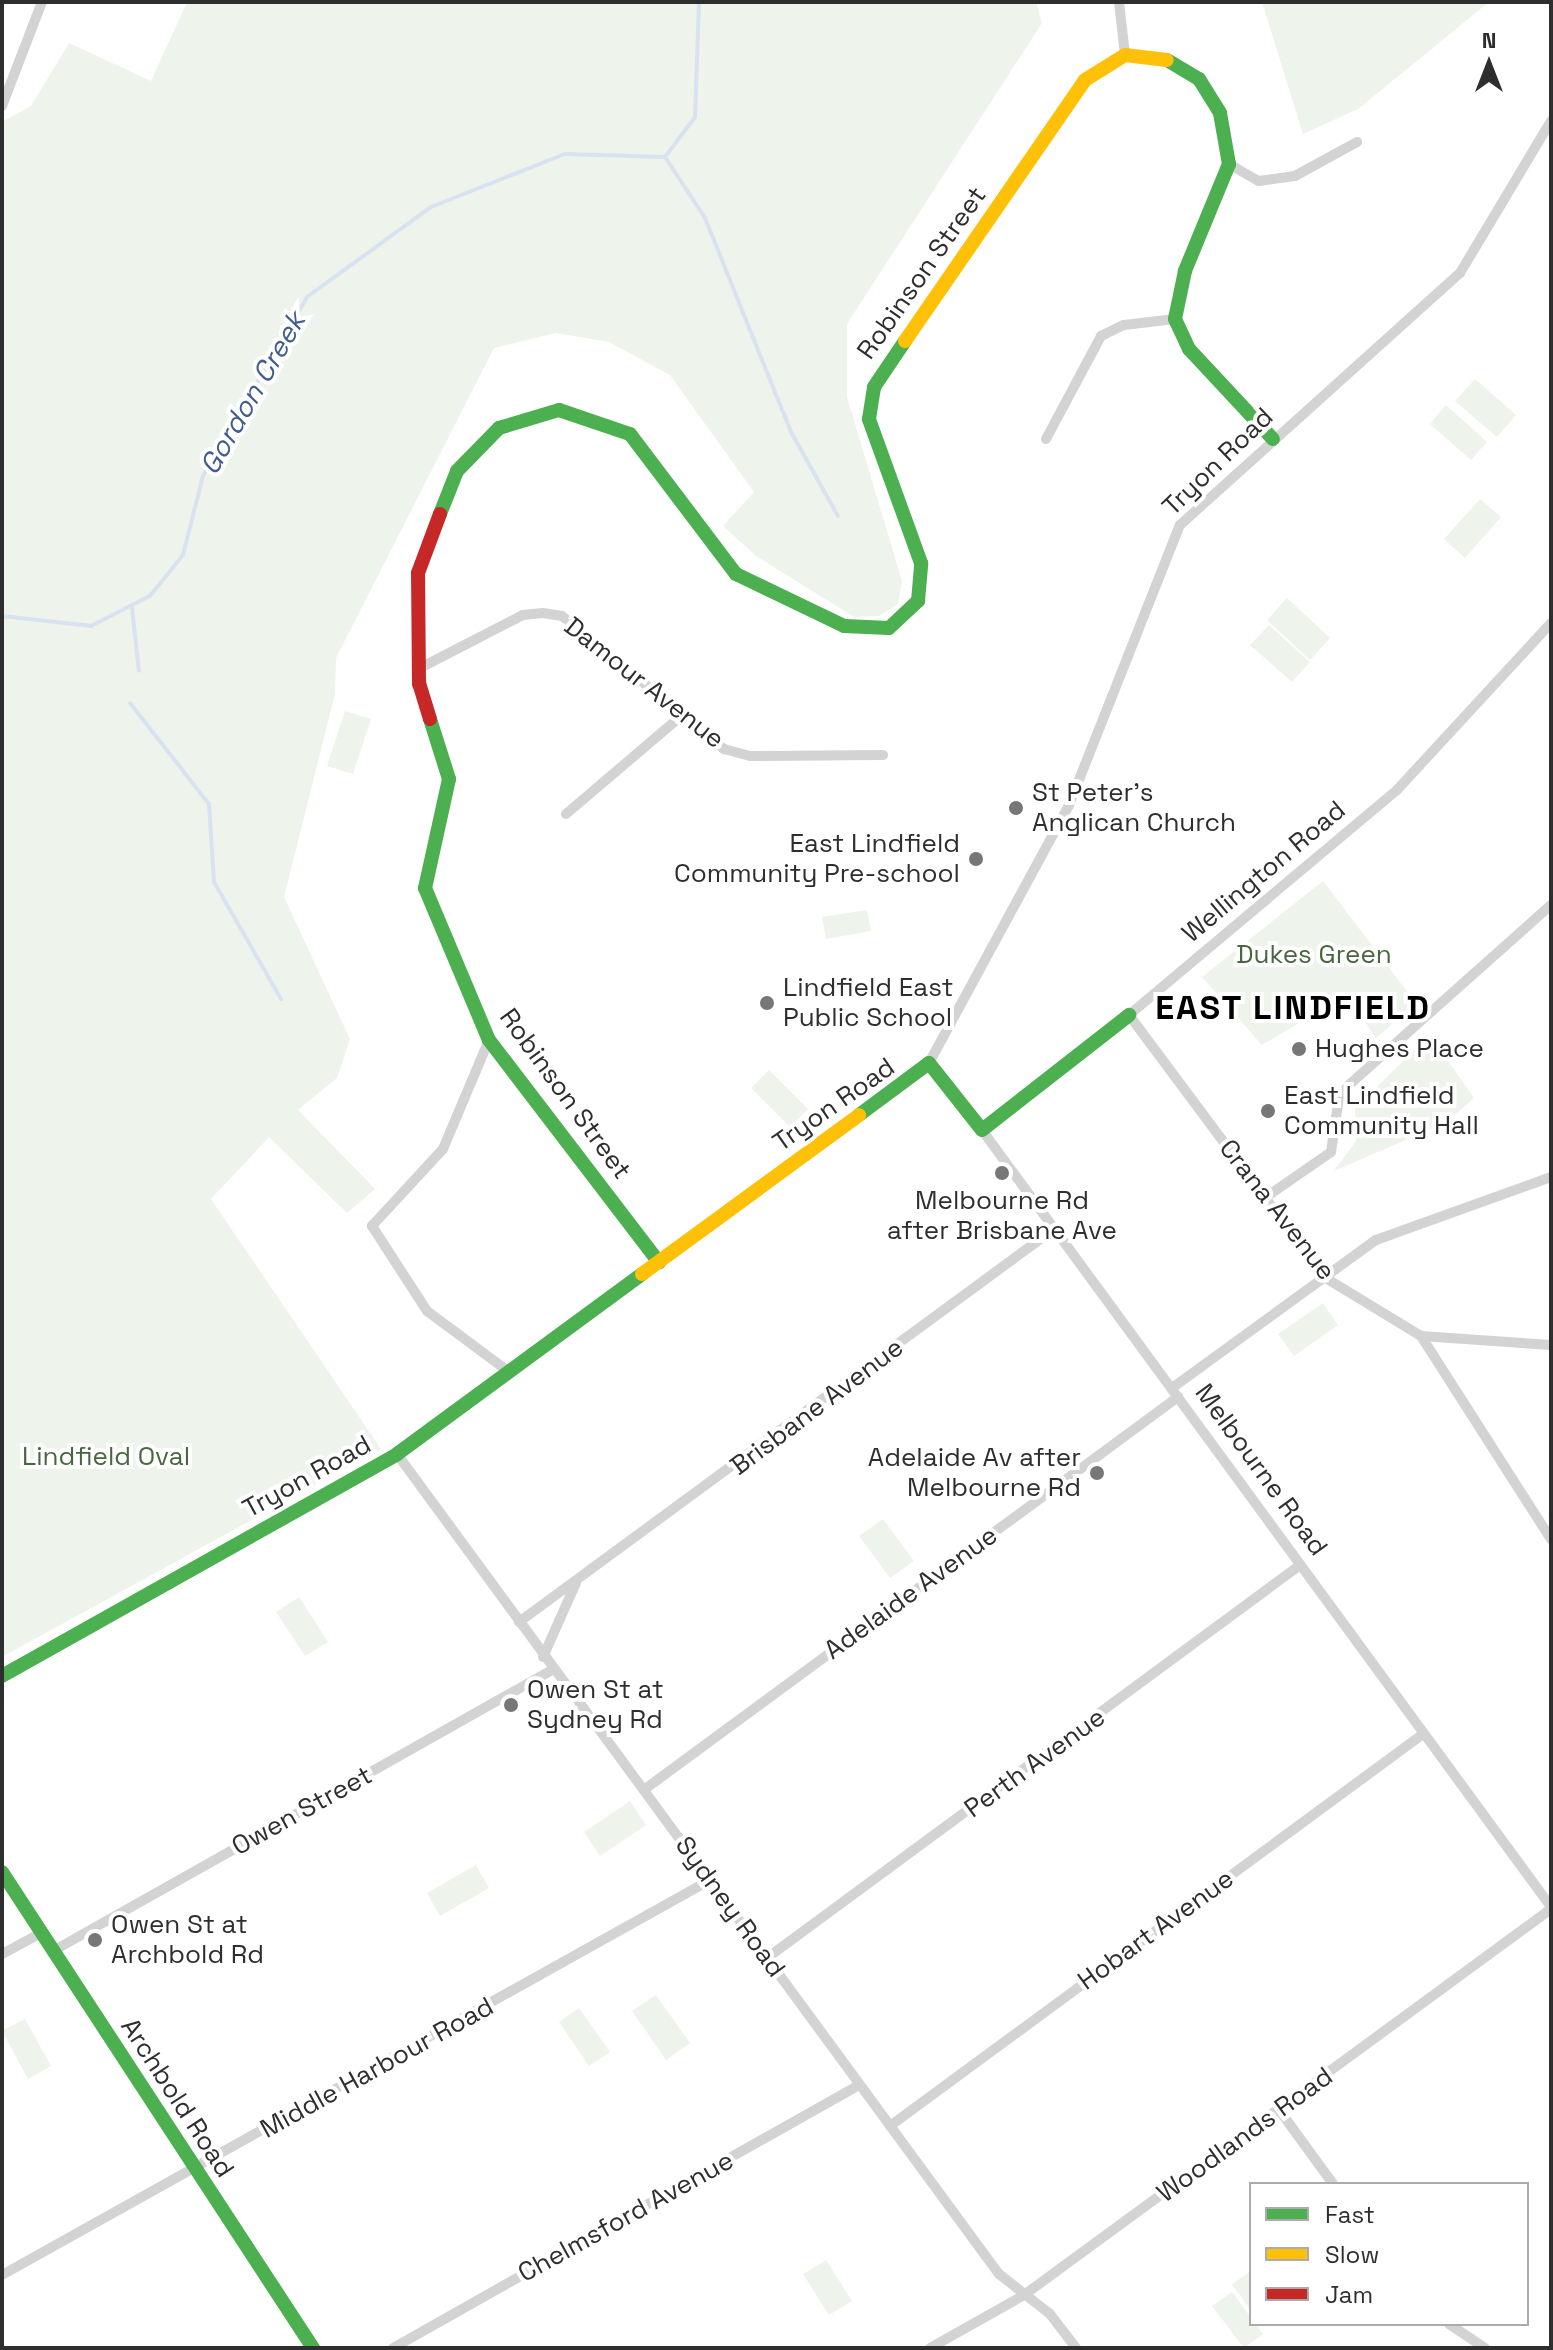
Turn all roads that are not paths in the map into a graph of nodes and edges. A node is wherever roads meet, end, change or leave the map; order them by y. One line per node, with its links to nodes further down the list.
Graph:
1 (42, 2): 4 (street)
2 (1119, 2): 3 (street)
3 (1125, 55): 7 (street); 12 (street, Robinson Street)
4 (2, 106)
5 (1549, 127): 10 (street, Tryon Road)
6 (1357, 142): 7 (street)
7 (1229, 164): 8 (street)
8 (1175, 319): 9 (street); 10 (street)
9 (1046, 439)
10 (1273, 439): 19 (street, Tryon Road)
11 (1551, 623): 17 (street, Wellington Road)
12 (418, 669): 13 (street, Damour Avenue); 18 (street, Robinson Street)
13 (681, 716): 14 (street, Damour Avenue); 15 (street)
14 (883, 755)
15 (566, 814)
16 (1551, 905): 22 (street)
17 (1129, 1015): 20 (street, Wellington Road); 22 (street, Crana Avenue)
18 (489, 1040): 24 (street, Robinson Street); 28 (street)
19 (929, 1063): 20 (street, Melbourne Road); 24 (street, Tryon Road)
20 (982, 1130): 23 (street, Melbourne Road)
21 (1551, 1177): 25 (street, Adelaide Avenue)
22 (1266, 1197): 25 (street, Crana Avenue)
23 (1054, 1229): 29 (street, Melbourne Road); 33 (street, Brisbane Avenue)
24 (659, 1262): 28 (street, Tryon Road)
25 (1324, 1277): 26 (street, Crana Avenue); 29 (street, Adelaide Avenue)
26 (1421, 1336): 27 (street); 31 (street, Crana Avenue)
27 (1551, 1345)
28 (509, 1372): 30 (street, Tryon Road)
29 (1175, 1392): 32 (street, Melbourne Road); 39 (street, Adelaide Avenue)
30 (397, 1454): 34 (street, Sydney Road); 37 (street, Tryon Road)
31 (1551, 1539)
32 (1300, 1565): 38 (street, Melbourne Road); 46 (street, Perth Avenue)
33 (577, 1581): 34 (street, Brisbane Avenue); 35 (street, Brisbane Avenue)
34 (519, 1622): 35 (street, Sydney Road)
35 (543, 1657): 36 (street, Sydney Road)
36 (552, 1670): 39 (street, Sydney Road); 44 (street, Owen Street)
37 (2, 1676)
38 (1423, 1734): 42 (street, Melbourne Road); 49 (street, Hobart Avenue)
39 (645, 1789): 41 (street, Sydney Road)
40 (2, 1872): 43 (street, Archbold Road)
41 (708, 1881): 46 (street, Sydney Road); 50 (street, Middle Harbour Road)
42 (1551, 1908): 48 (street, Woodlands Road)
43 (41, 1933): 44 (street, Archbold Road); 45 (street)
44 (53, 1951): 50 (street, Archbold Road)
45 (2, 1954)
46 (767, 1958): 47 (street, Sydney Road)
47 (859, 2085): 49 (street, Sydney Road); 56 (street, Chelmsford Avenue)
48 (1280, 2111): 51 (street); 53 (street, Woodlands Road)
49 (890, 2126): 53 (street, Sydney Road)
50 (194, 2168): 52 (street, Middle Harbour Road); 55 (street, Archbold Road)
51 (1332, 2182)
52 (2, 2275)
53 (1024, 2295): 57 (street, Woodlands Road); 58 (street, Sydney Road)
54 (1452, 2326): 59 (street)
55 (313, 2348)
56 (393, 2348)
57 (930, 2348)
58 (1076, 2348)
59 (1485, 2348)

